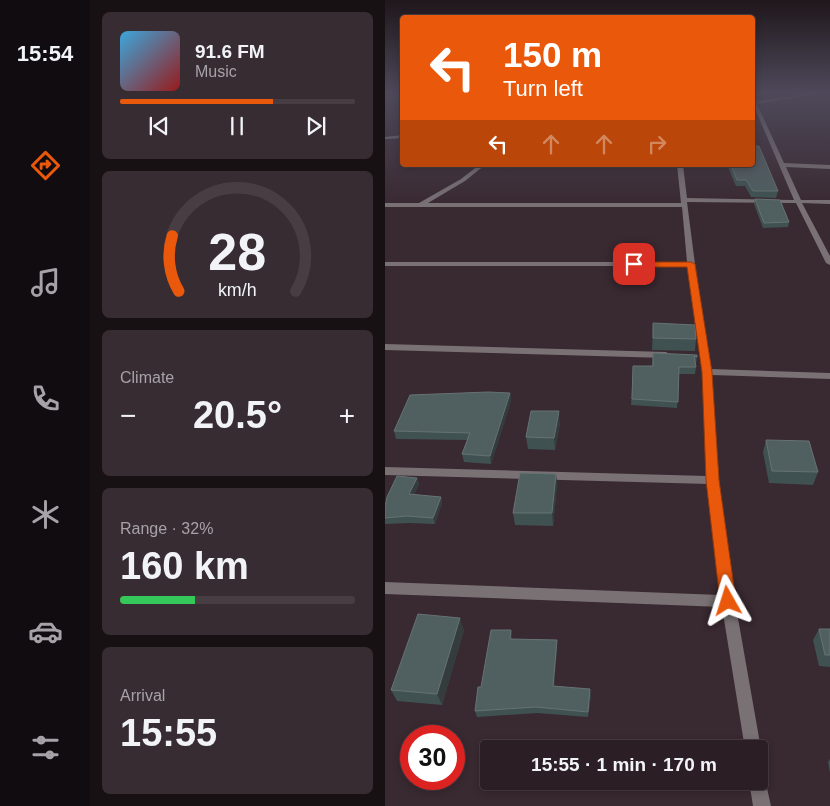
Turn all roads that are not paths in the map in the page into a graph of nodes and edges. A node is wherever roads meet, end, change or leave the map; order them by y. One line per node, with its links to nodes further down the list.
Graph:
1 (766, 131): 4 (street)
2 (400, 136): 3 (street)
3 (385, 138)
4 (782, 165): 7 (street); 8 (street)
5 (479, 167): 12 (street)
6 (680, 167): 10 (street)
7 (830, 167)
8 (798, 201): 9 (street); 10 (street); 13 (street)
9 (830, 202)
10 (684, 203): 12 (street); 15 (street)
11 (385, 205): 12 (street)
12 (420, 205)
13 (830, 263)
14 (385, 264): 15 (street)
15 (691, 264): 18 (street)
16 (385, 347): 17 (street)
17 (676, 355)
18 (707, 372): 19 (street); 21 (street)
19 (830, 376)
20 (385, 471): 21 (street)
21 (713, 480): 23 (street)
22 (385, 588): 23 (street)
23 (728, 601): 24 (street)
24 (751, 740)
25 (759, 790): 26 (street)
26 (762, 806)

